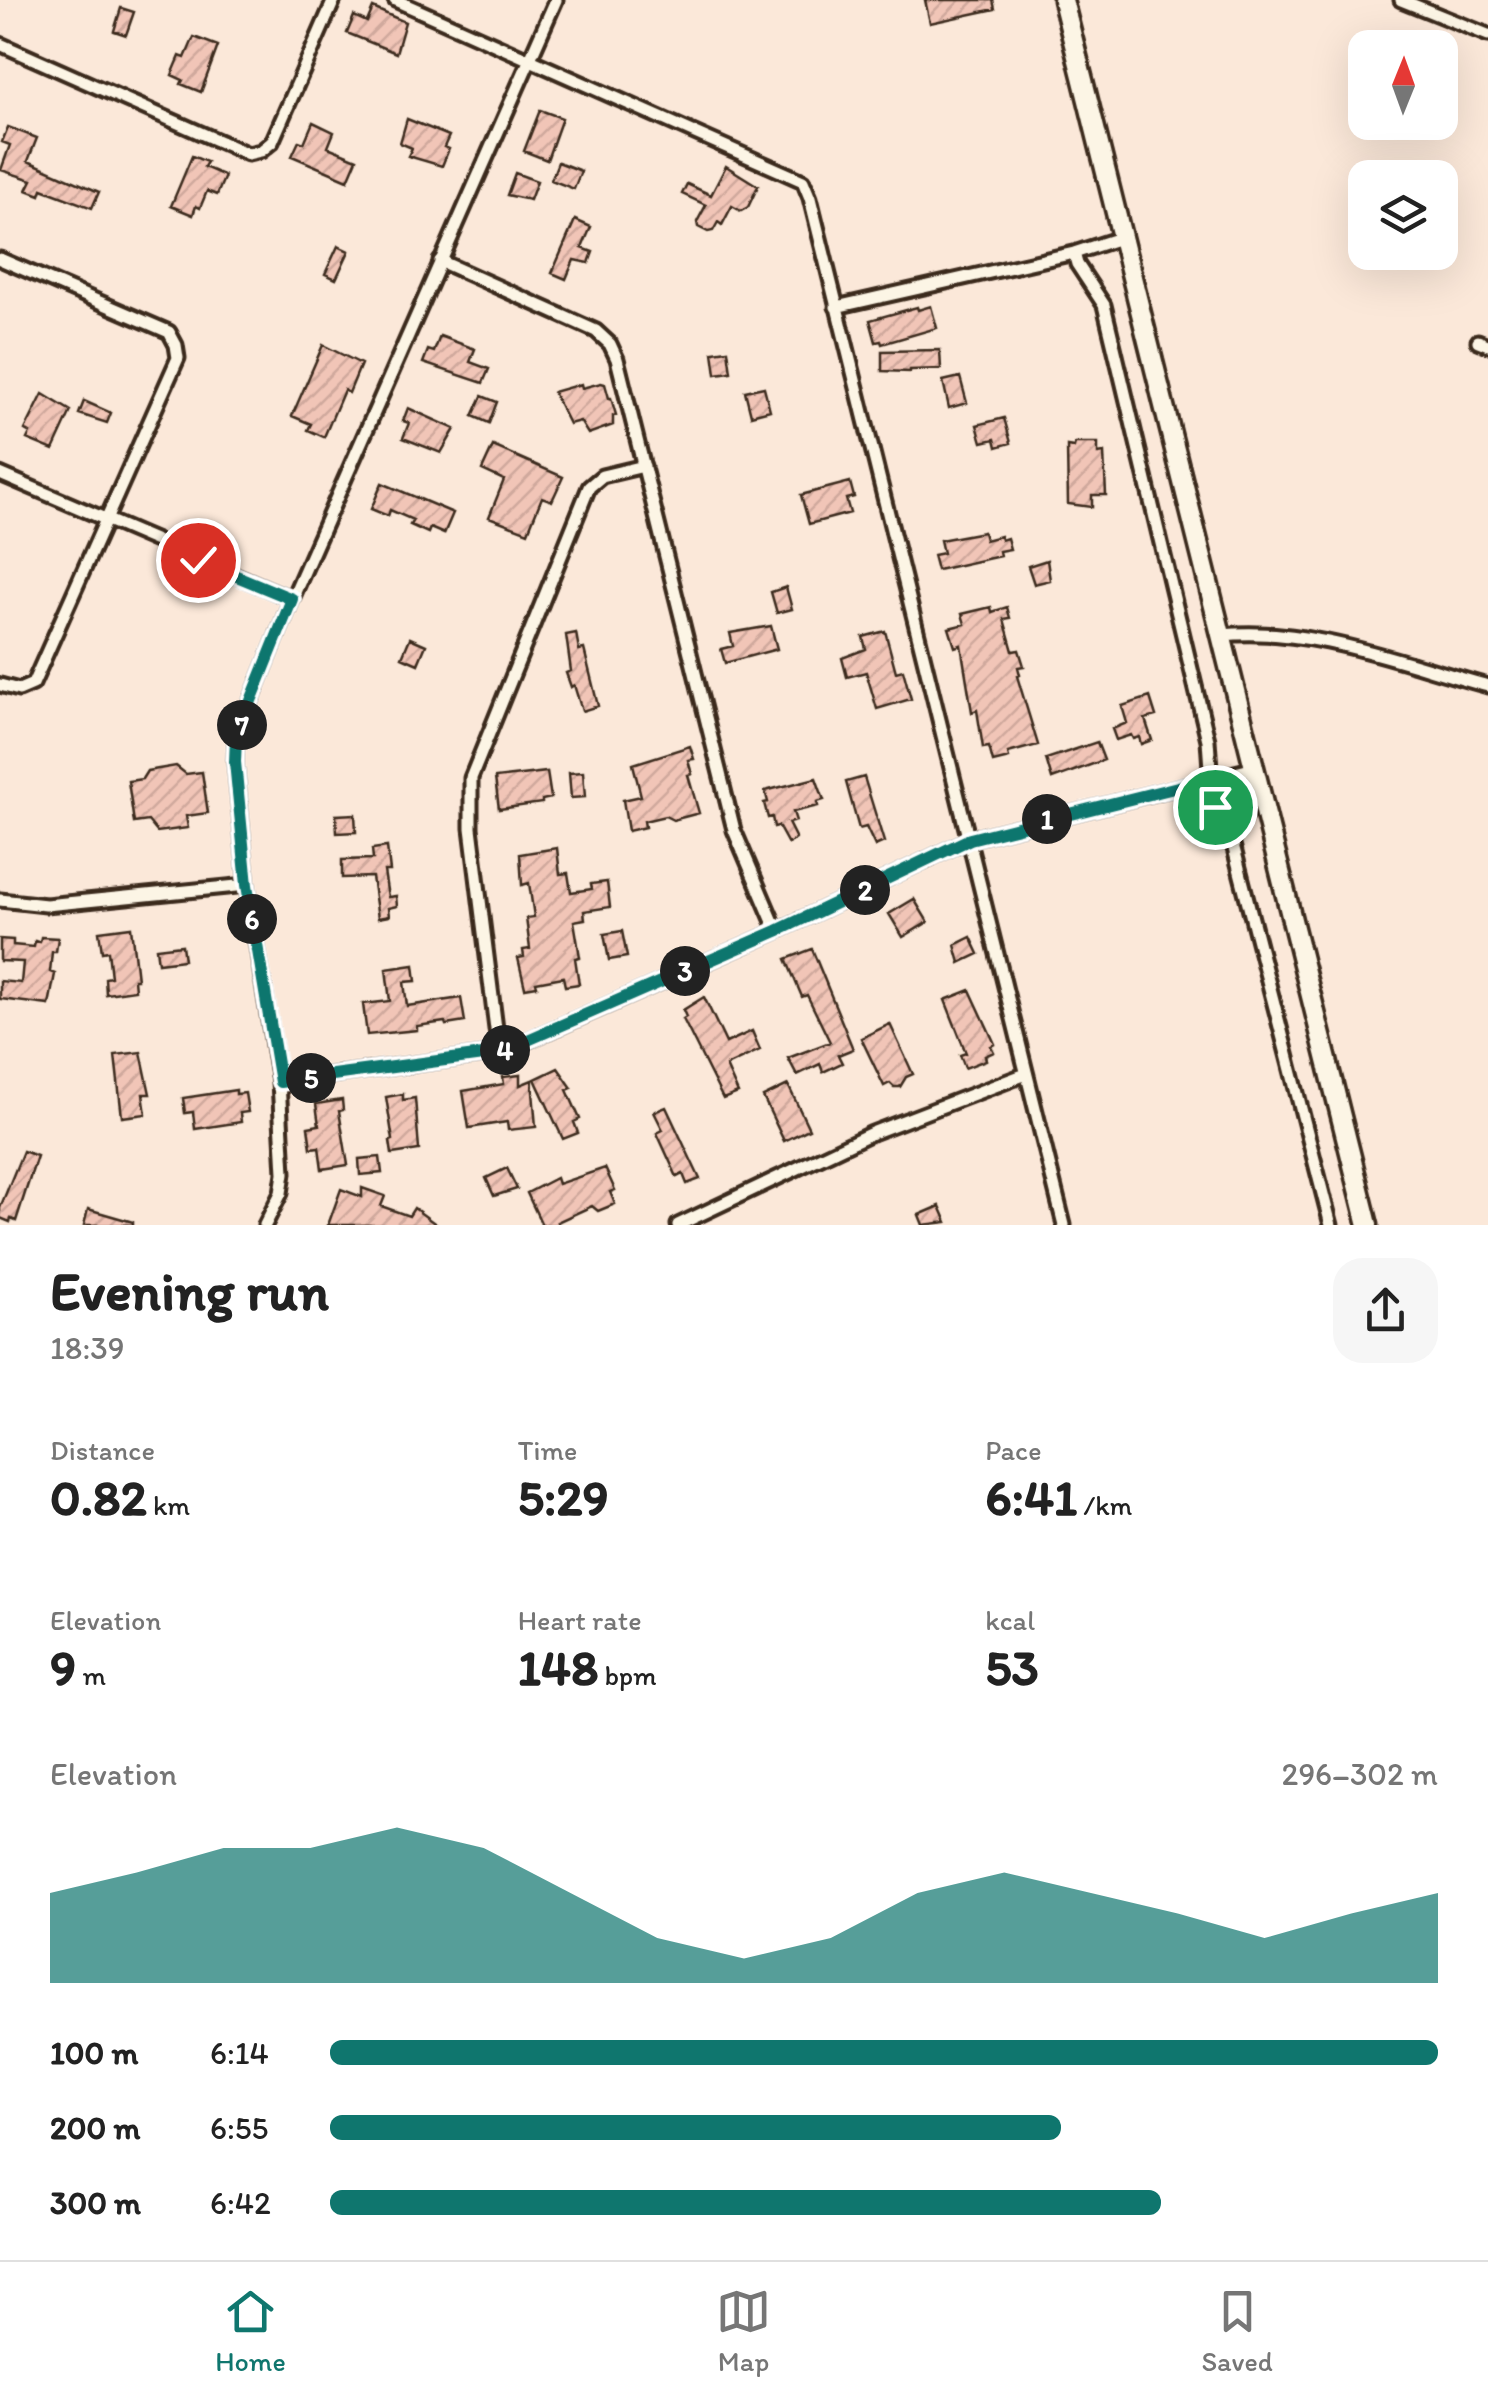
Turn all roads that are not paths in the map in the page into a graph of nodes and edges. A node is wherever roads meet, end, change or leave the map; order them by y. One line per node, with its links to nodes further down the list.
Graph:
1 (334, 0): 7 (street)
2 (396, 0): 8 (street)
3 (556, 0): 8 (street)
4 (1062, 0): 9 (street)
5 (1401, 0): 6 (street)
6 (1488, 35)
7 (0, 44)
8 (530, 59): 12 (street); 13 (street)
9 (1120, 238): 10 (street); 18 (street)
10 (1074, 253): 13 (street); 22 (street)
11 (0, 260): 16 (street)
12 (440, 260): 14 (street); 17 (street)
13 (836, 306): 23 (street)
14 (644, 466): 26 (street); 27 (street)
15 (0, 474): 16 (street)
16 (105, 521): 17 (street); 19 (street)
17 (292, 599): 24 (street)
18 (1222, 635): 20 (street); 21 (street)
19 (0, 686)
20 (1488, 686)
21 (1255, 768): 22 (street); 34 (street)
22 (1210, 779): 23 (street); 33 (street)
23 (970, 839): 26 (street); 28 (street)
24 (247, 885): 25 (street); 29 (street)
25 (0, 900)
26 (777, 931): 27 (street)
27 (498, 1053): 29 (street)
28 (1026, 1074): 31 (street); 32 (street)
29 (280, 1082): 30 (street)
30 (265, 1225)
31 (678, 1225)
32 (1064, 1225)
33 (1332, 1225)
34 (1368, 1225)

